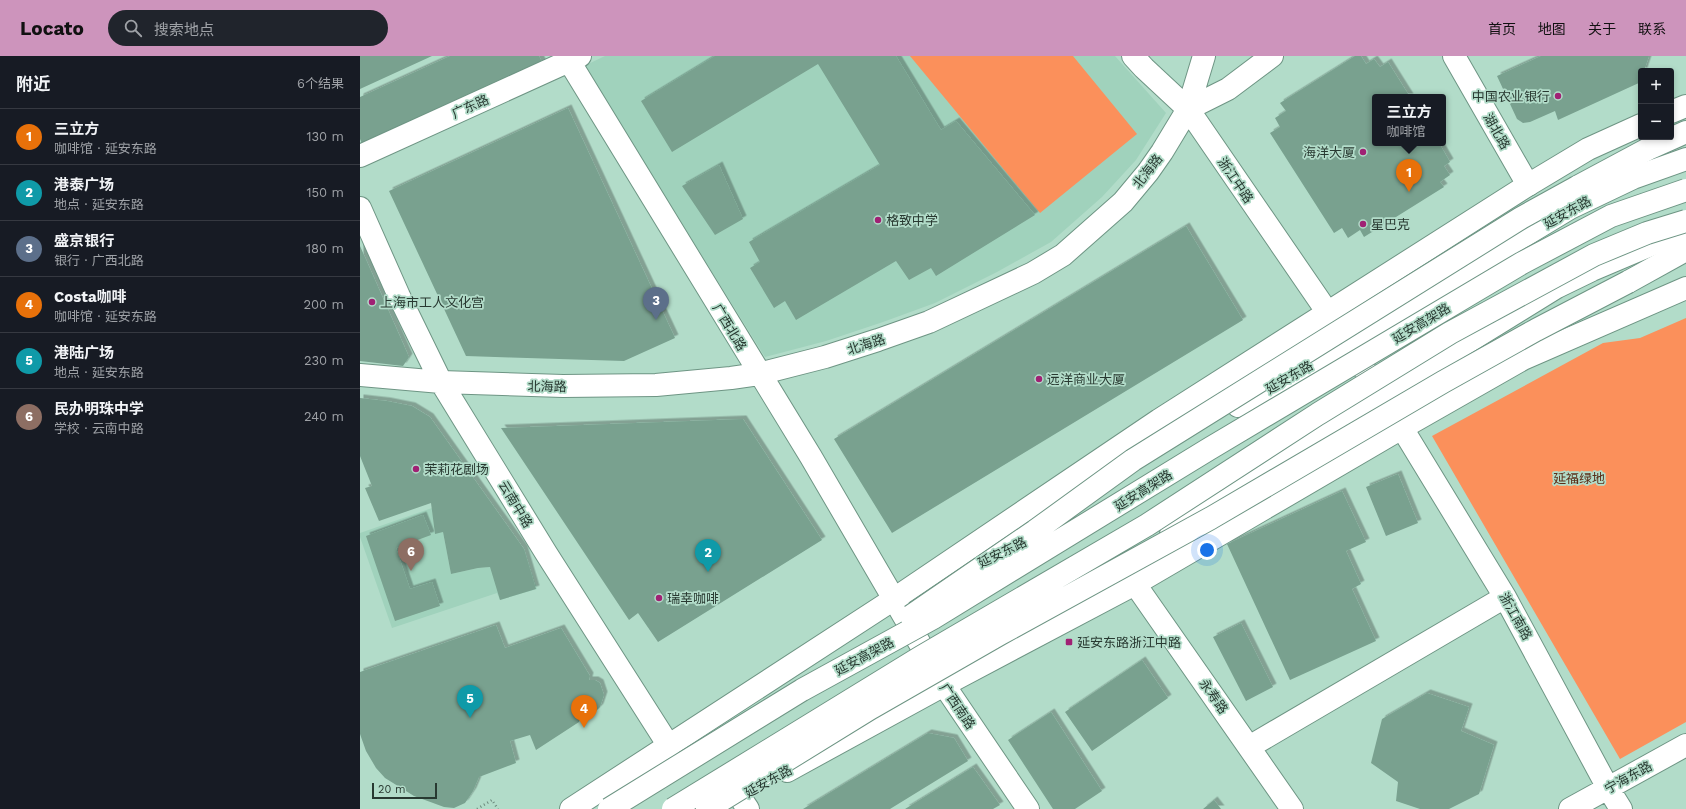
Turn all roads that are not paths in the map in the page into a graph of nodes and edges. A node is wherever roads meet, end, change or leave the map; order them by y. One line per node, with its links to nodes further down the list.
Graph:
1 (1133, 56): 7 (main road, 浙江中路)
2 (1204, 56): 7 (main road, 北海路)
3 (1272, 56): 7 (main road)
4 (1454, 56): 13 (main road, 湖北路)
5 (572, 58): 11 (main road, 广东路); 24 (main road, 广西北路)
6 (1686, 106): 8 (main road)
7 (1188, 109): 22 (main road, 浙江中路); 24 (main road, 北海路)
8 (1674, 111)
9 (1638, 126): 13 (main road, 延安东路)
10 (1686, 132): 34 (main road, bridge)
11 (360, 156)
12 (1686, 159): 23 (main road, 延安东路)
13 (1528, 185): 22 (main road, 延安东路)
14 (1686, 190): 34 (main road, 延安高架路, bridge)
15 (360, 208): 26 (main road, 云南中路)
16 (1686, 221): 42 (main road, 延安高架路, bridge)
17 (1686, 230): 27 (main road, 延安东路)
18 (1686, 250): 20 (main road)
19 (1686, 258): 20 (main road)
20 (1628, 282): 43 (main road, bridge)
21 (1686, 288): 28 (main road, 延安东路)
22 (1328, 313): 23 (main road, 浙江中路); 31 (main road, 延安东路)
23 (1347, 343): 27 (main road, 浙江中路); 31 (main road, 延安东路)
24 (759, 374): 26 (main road, 北海路); 31 (main road, 广西北路)
25 (360, 375): 26 (main road, 北海路)
26 (442, 382): 36 (main road, 云南中路)
27 (1381, 397): 28 (main road, 浙江南路); 32 (main road, 延安东路)
28 (1402, 428): 29 (main road, 延安东路); 30 (main road, 浙江南路)
29 (1135, 584): 32 (main road, 延安东路); 37 (main road, 永寿路)
30 (1505, 597): 37 (main road); 38 (main road, 浙江南路)
31 (894, 599): 33 (main road, 广西南路); 36 (main road, 延安东路)
32 (1092, 607): 33 (main road, 延安东路)
33 (944, 685): 39 (main road, 延安东路); 45 (main road, 广西南路)
34 (802, 690): 41 (main road, 延安高架路, bridge)
35 (1686, 745): 38 (main road, 宁海东路)
36 (669, 746): 40 (main road, 延安东路)
37 (1249, 747): 46 (main road, 永寿路)
38 (1608, 788): 47 (main road, 宁海东路); 48 (main road, 浙江南路)
39 (744, 803): 44 (main road, 延安东路)
40 (571, 809)
41 (609, 809)
42 (673, 809)
43 (707, 809)
44 (720, 809)
45 (1028, 809)
46 (1292, 809)
47 (1570, 809)
48 (1621, 809)

